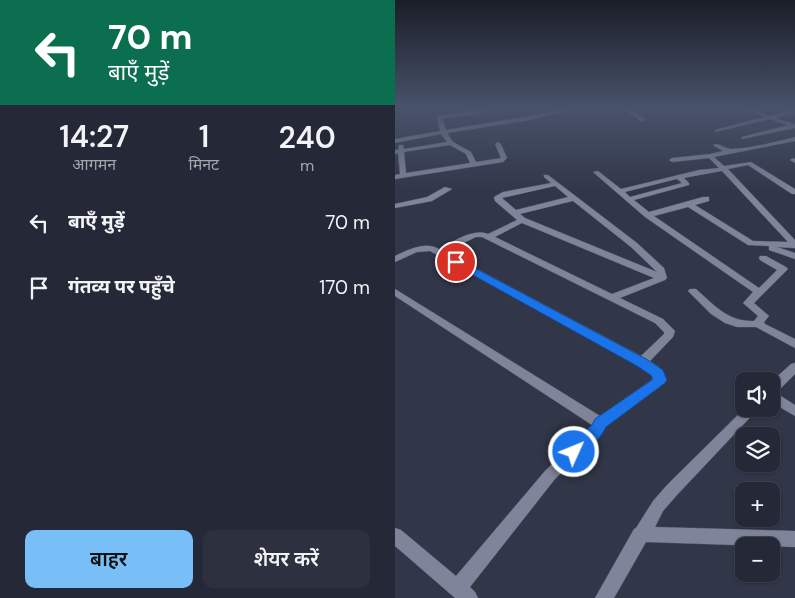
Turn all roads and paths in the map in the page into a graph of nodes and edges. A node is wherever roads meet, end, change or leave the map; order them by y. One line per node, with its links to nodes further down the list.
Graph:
1 (418, 137): 7 (street)
2 (445, 137): 9 (street)
3 (749, 137): 5 (street)
4 (769, 137): 8 (street)
5 (744, 138)
6 (795, 139): 8 (street)
7 (397, 141): 12 (street)
8 (783, 142): 13 (street)
9 (451, 143): 12 (street); 16 (street)
10 (497, 144): 16 (street)
11 (716, 145): 13 (street)
12 (398, 151): 19 (street)
13 (728, 151): 14 (street)
14 (710, 156): 15 (street); 17 (street)
15 (673, 160)
16 (474, 164): 19 (street)
17 (724, 168): 22 (street); 25 (street); 40 (street)
18 (596, 172): 27 (street)
19 (403, 175): 21 (street)
20 (546, 176): 23 (street)
21 (395, 177)
22 (679, 177): 27 (street); 31 (street)
23 (556, 184): 30 (street); 35 (street)
24 (795, 184): 25 (street)
25 (787, 186): 28 (street)
26 (449, 189): 34 (street)
27 (620, 191): 31 (street)
28 (795, 192)
29 (395, 197): 34 (street)
30 (574, 198): 35 (street); 45 (street)
31 (629, 199): 36 (street)
32 (706, 199): 33 (street)
33 (690, 204): 36 (street); 39 (street)
34 (396, 206)
35 (514, 213): 37 (street)
36 (649, 215): 48 (street)
37 (522, 220): 38 (street); 45 (street)
38 (487, 238): 41 (street); 49 (street)
39 (764, 245): 40 (street); 42 (street)
40 (795, 245)
41 (439, 252): 44 (street); 52 (street)
42 (795, 256)
43 (763, 258): 48 (street)
44 (395, 259)
45 (662, 278): 49 (street)
46 (693, 291): 50 (street)
47 (395, 292): 58 (street)
48 (759, 294): 50 (street)
49 (611, 298): 52 (street)
50 (758, 324): 51 (street)
51 (795, 344)
52 (642, 362): 58 (street)
53 (795, 367): 54 (street)
54 (780, 381)
55 (780, 402): 56 (street)
56 (795, 411)
57 (745, 417): 59 (street)
58 (600, 423): 62 (street)
59 (640, 534): 61 (street); 63 (street)
60 (395, 536): 62 (street)
61 (795, 539)
62 (464, 593)
63 (604, 598)

